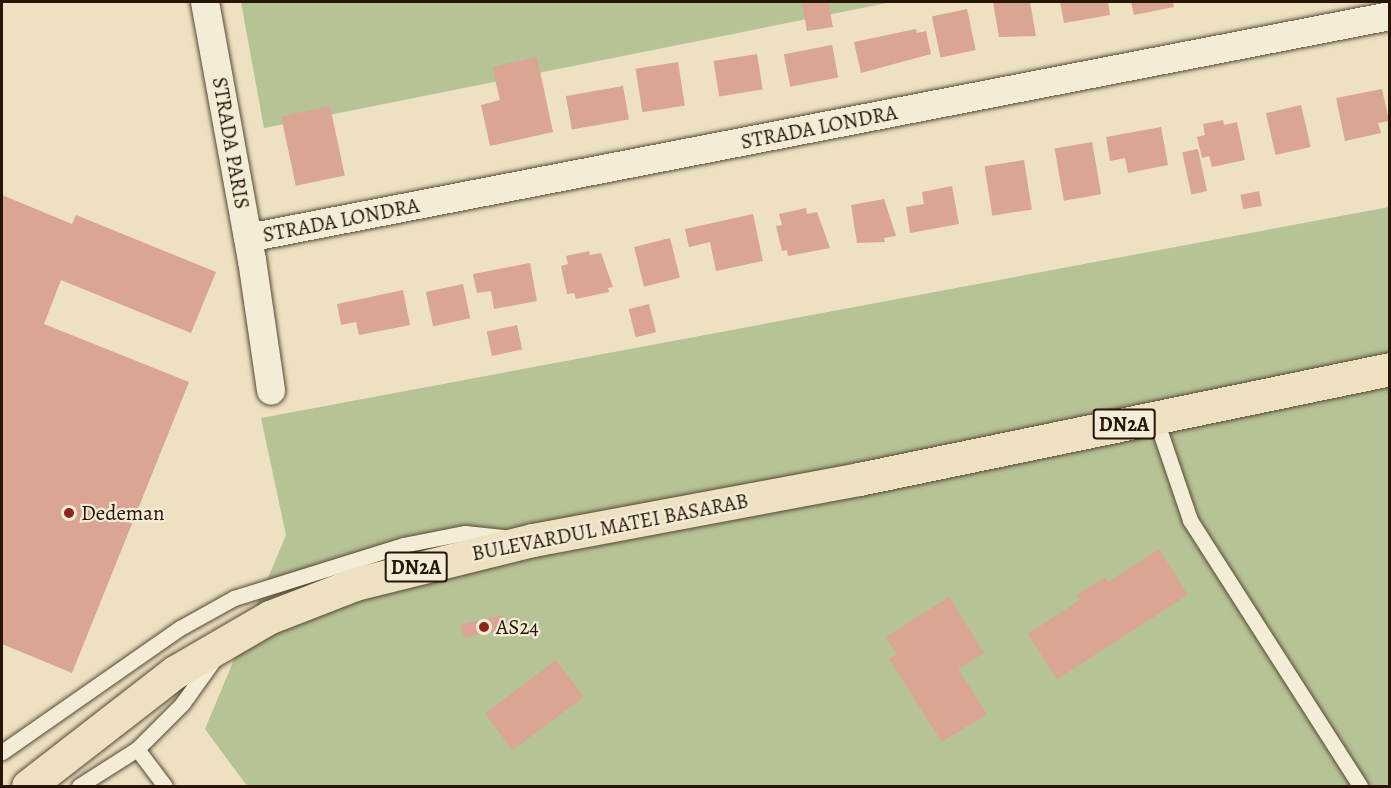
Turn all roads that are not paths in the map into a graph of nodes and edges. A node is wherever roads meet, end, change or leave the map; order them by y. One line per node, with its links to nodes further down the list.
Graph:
1 (205, 2): 3 (street, STRADA PARIS)
2 (1389, 16): 3 (street, STRADA LONDRA)
3 (248, 238): 5 (street, STRADA PARIS)
4 (1389, 369): 6 (highway, DN2A)
5 (271, 391)
6 (1155, 417): 7 (highway, BULEVARDUL MATEI BASARAB / DN2A); 14 (lane)
7 (532, 540): 8 (highway, BULEVARDUL MATEI BASARAB / DN2A); 10 (lane)
8 (226, 641): 9 (lane); 11 (highway, BULEVARDUL MATEI BASARAB / DN2A)
9 (137, 749): 12 (lane); 13 (lane)
10 (2, 752)
11 (28, 786)
12 (79, 786)
13 (165, 786)
14 (1360, 786)

